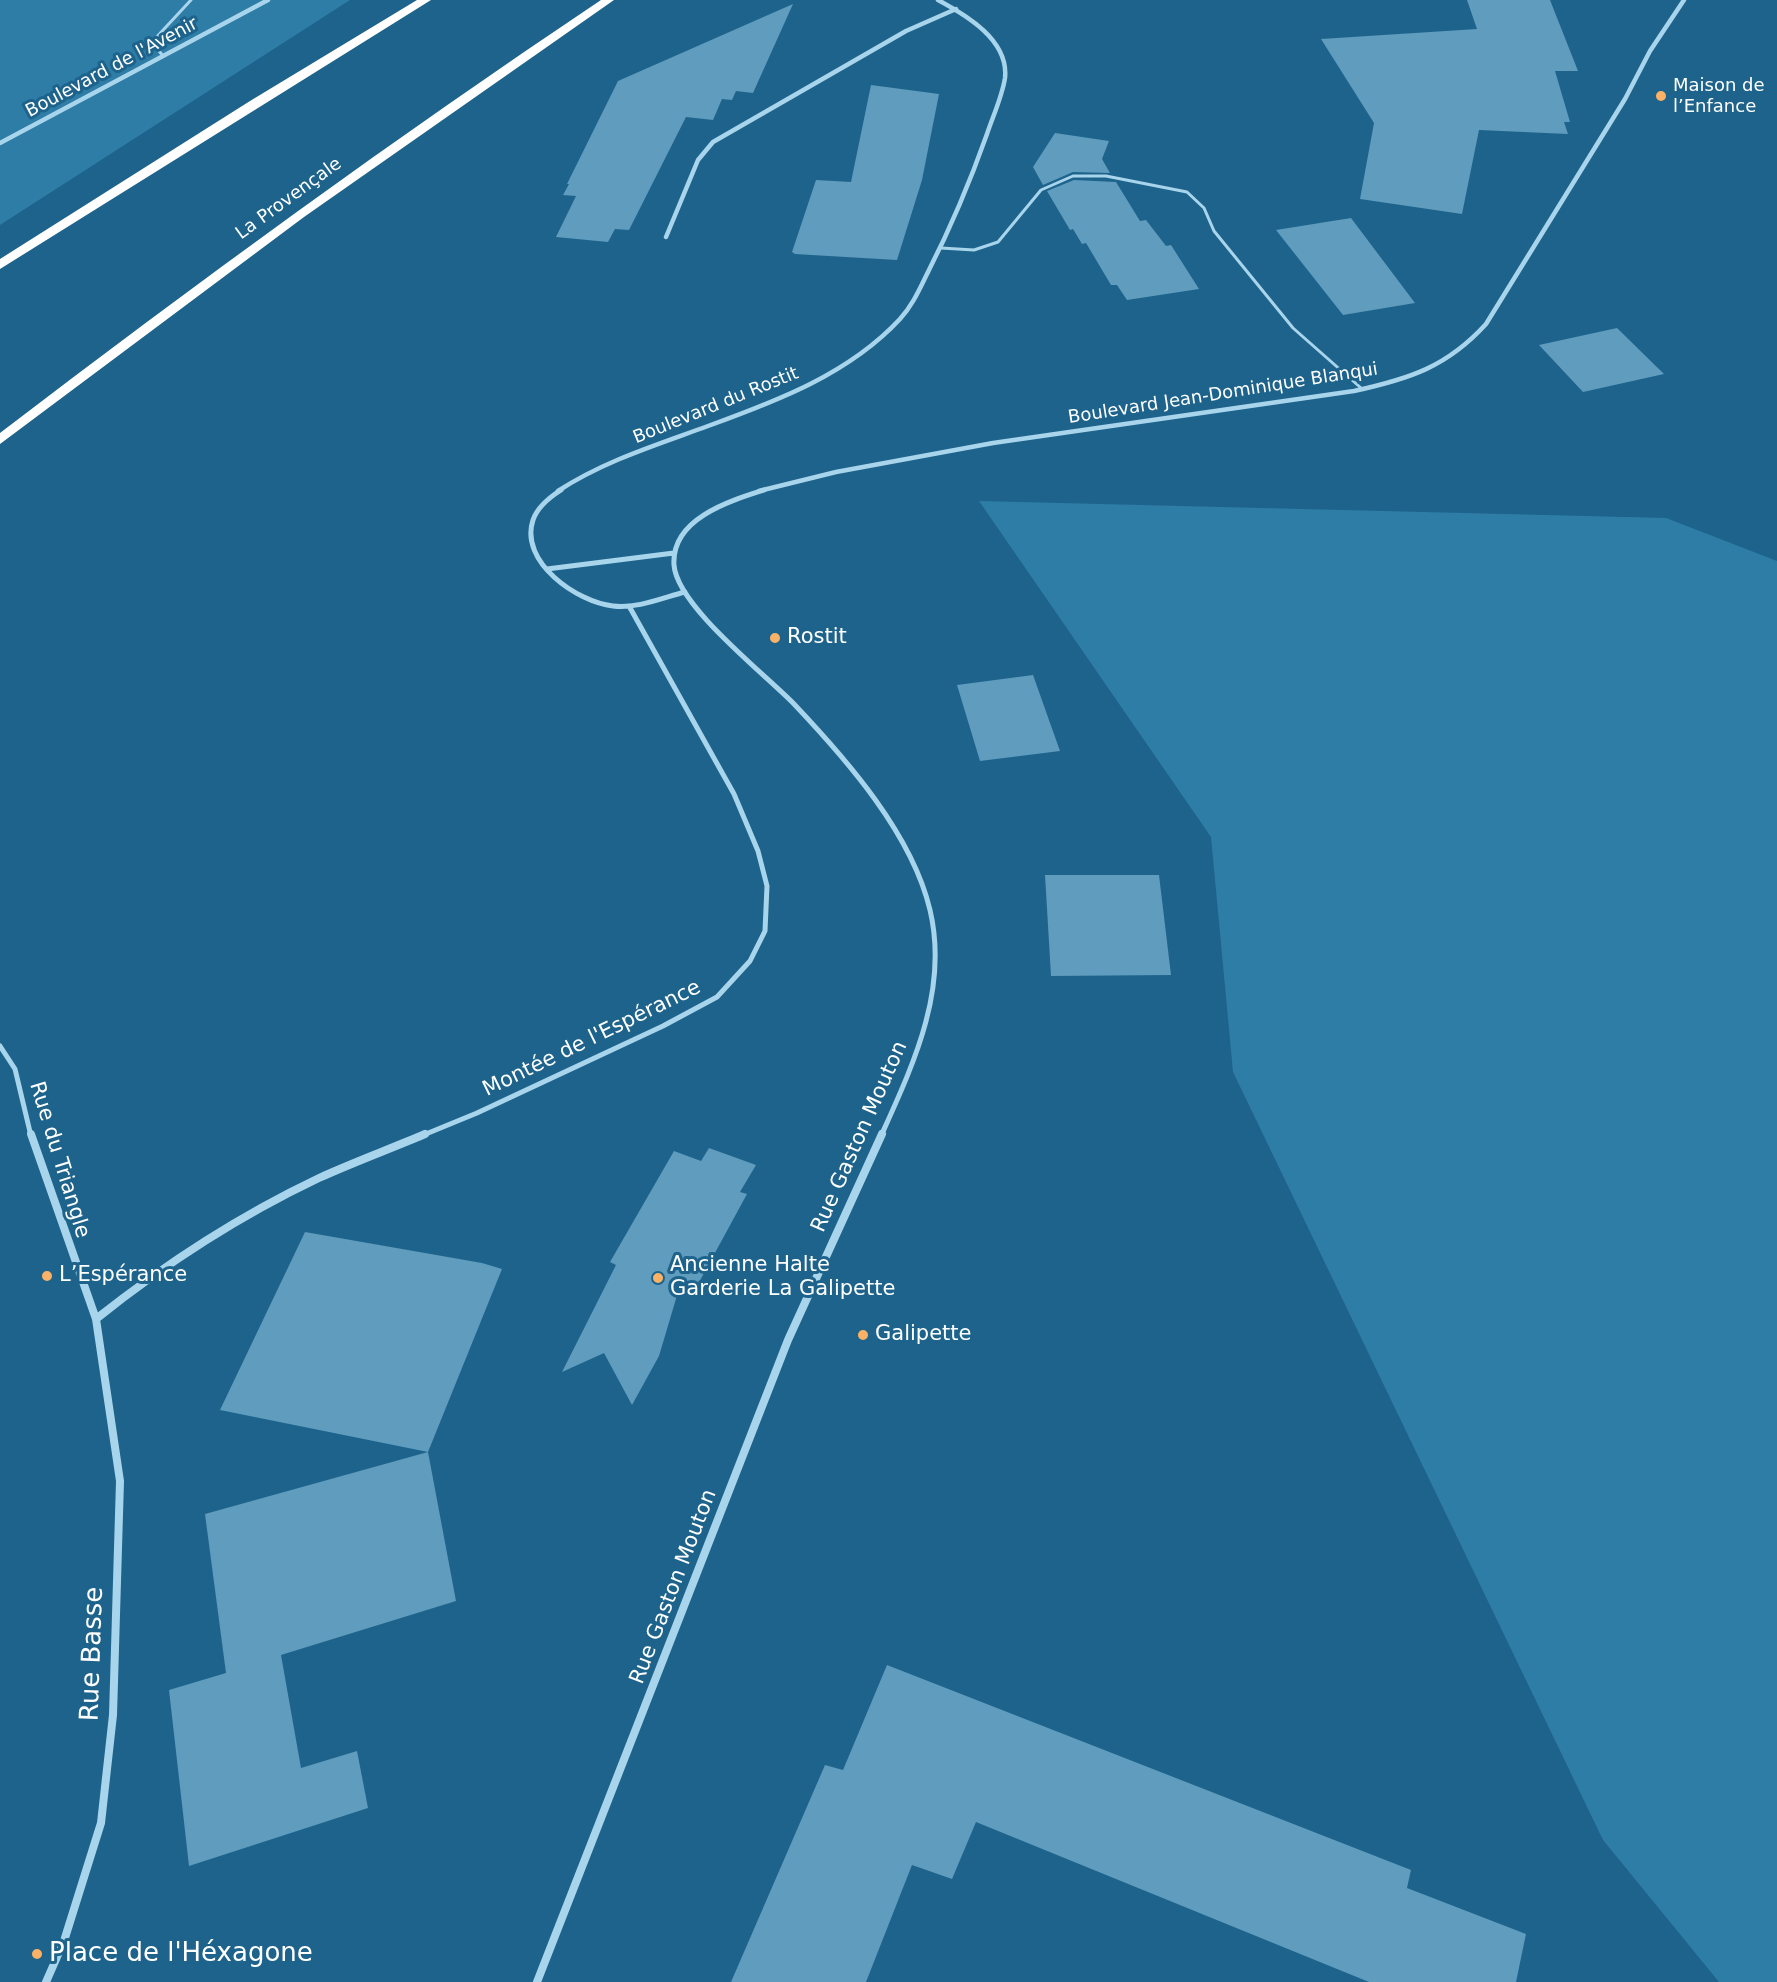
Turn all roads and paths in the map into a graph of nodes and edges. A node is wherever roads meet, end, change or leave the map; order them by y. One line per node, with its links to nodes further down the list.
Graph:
1 (191, 0): 8 (lane)
2 (268, 0): 8 (street, Boulevard de l'Avenir)
3 (425, 0): 12 (highway)
4 (608, 0): 14 (highway, La Provençale)
5 (938, 0): 7 (street)
6 (1684, 0): 13 (street, Boulevard Jean-Dominique Blanqui)
7 (956, 9): 10 (street); 11 (street, Boulevard du Rostit)
8 (163, 56): 9 (street, Boulevard de l'Avenir)
9 (0, 143)
10 (666, 237)
11 (940, 248): 13 (lane); 16 (street, Boulevard du Rostit)
12 (0, 265)
13 (1361, 388): 15 (street, Boulevard Jean-Dominique Blanqui)
14 (0, 440)
15 (674, 553): 16 (street); 17 (street)
16 (547, 569): 18 (street, Boulevard du Rostit)
17 (685, 592): 18 (street, Boulevard du Rostit); 22 (street, Rue Gaston Mouton)
18 (629, 606): 20 (street, Montée de l'Espérance)
19 (0, 1046): 20 (street, Rue du Triangle)
20 (96, 1319): 21 (street, Rue Basse)
21 (46, 1982)
22 (537, 1982)

